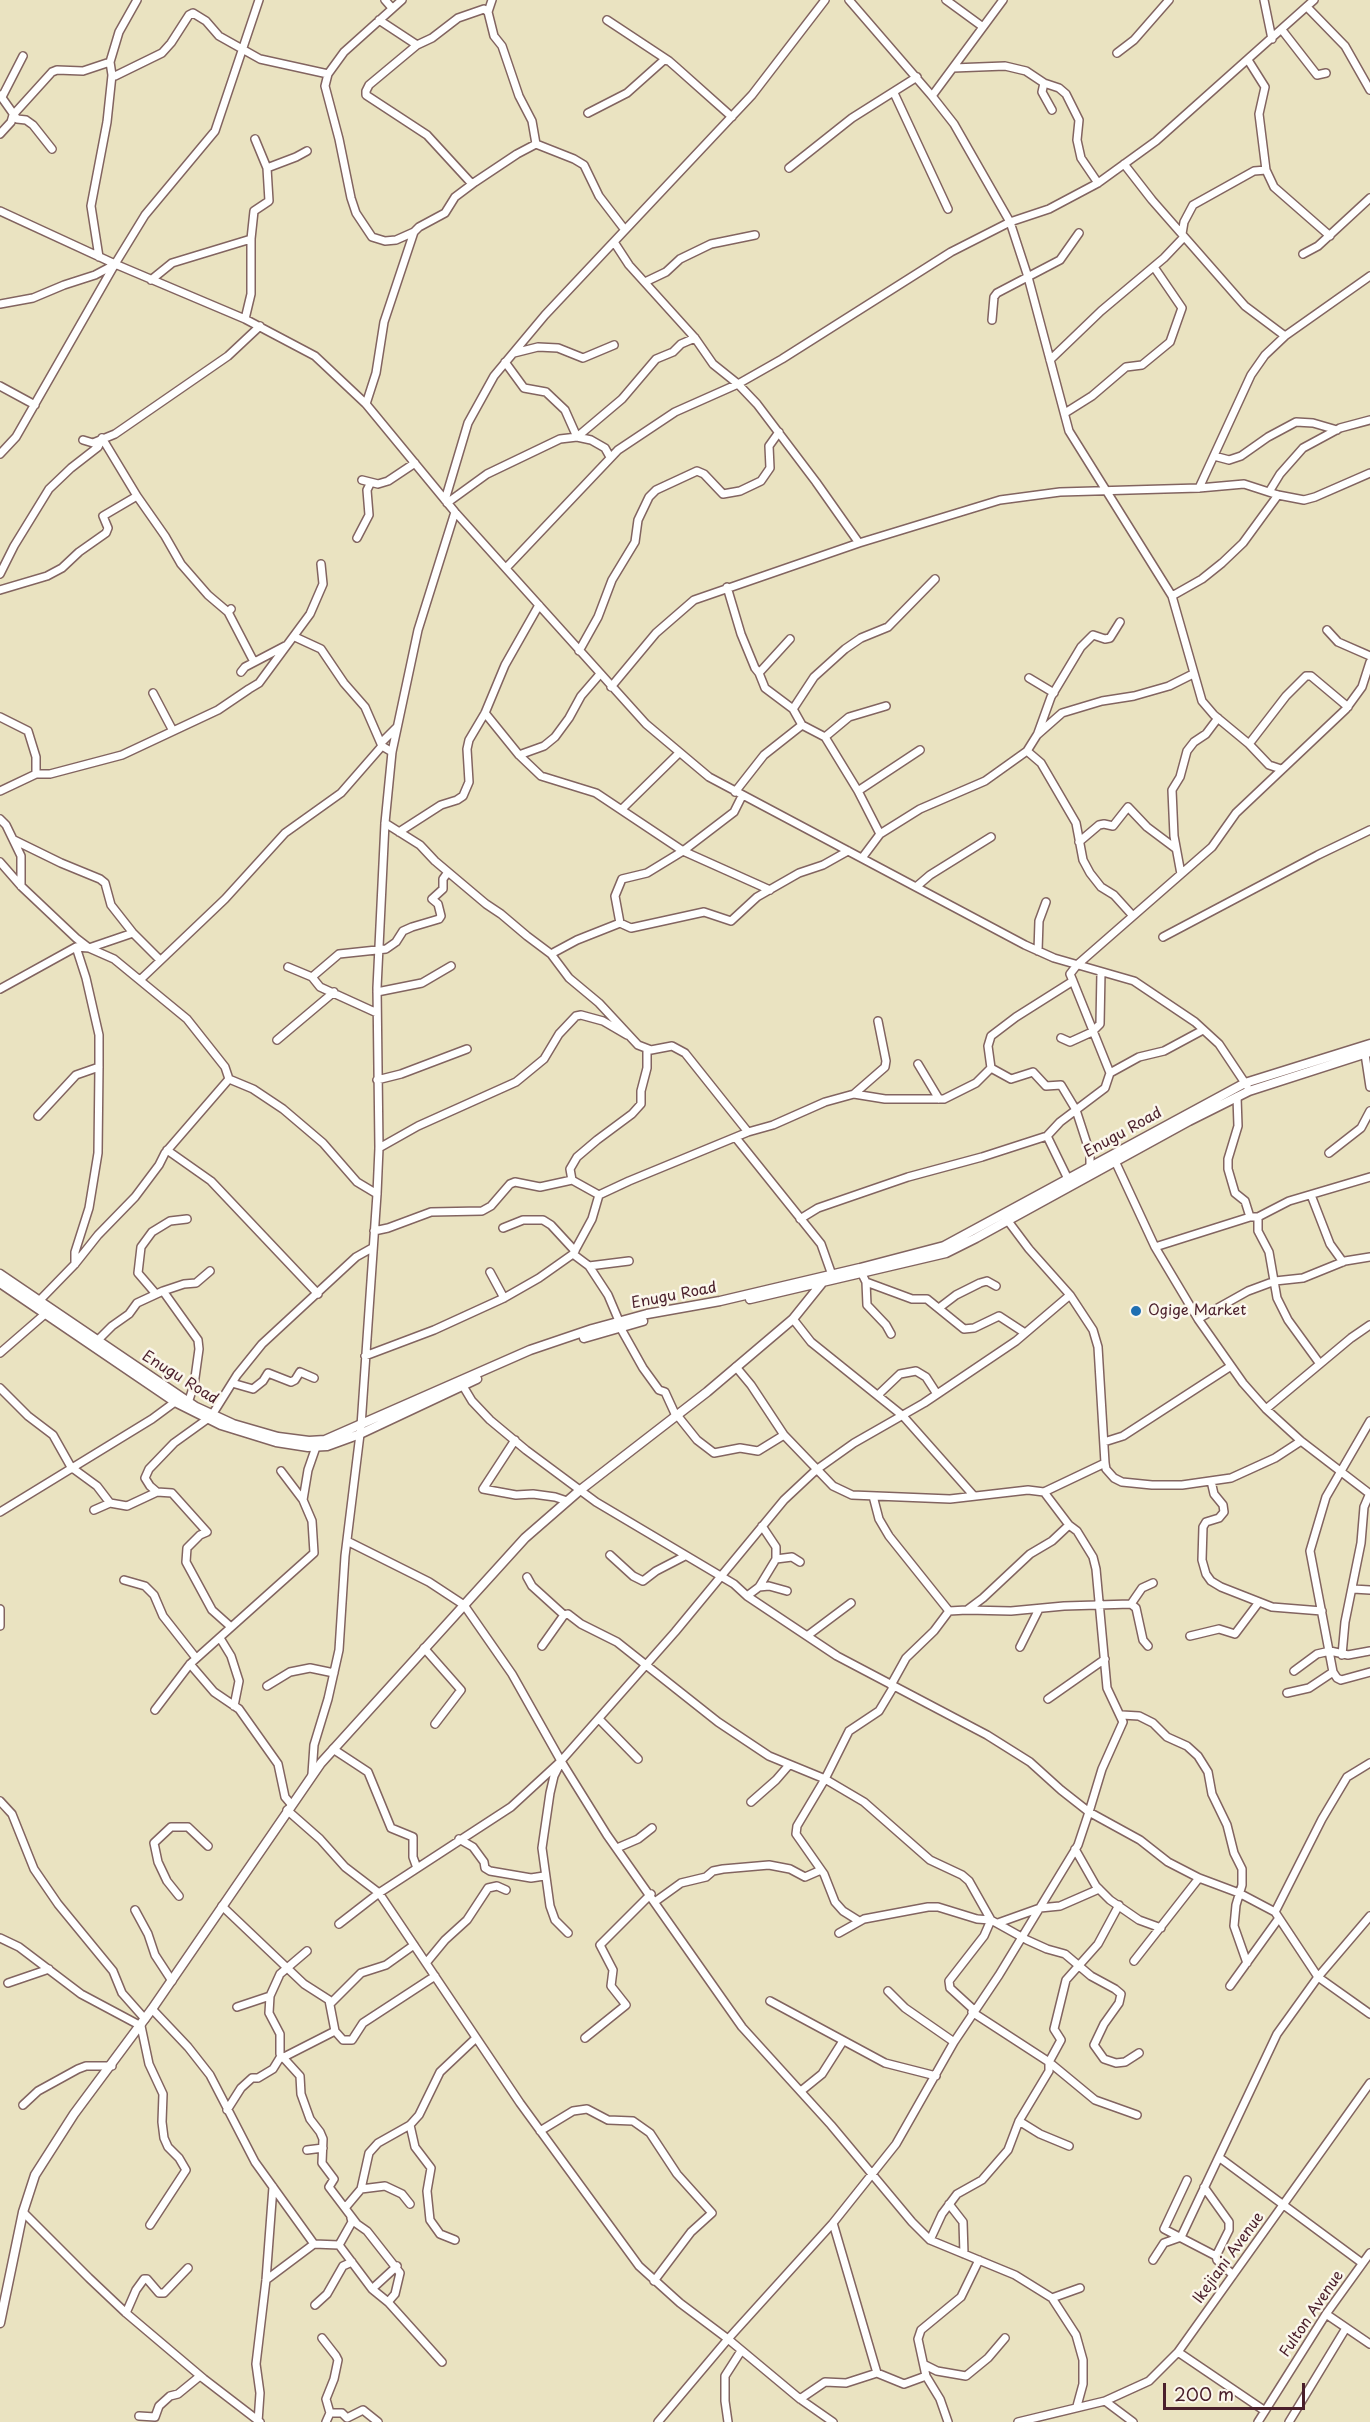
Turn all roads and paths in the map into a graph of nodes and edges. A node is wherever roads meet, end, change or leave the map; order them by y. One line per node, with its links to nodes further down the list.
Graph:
1 (137, 0): 27 (street)
2 (259, 0): 22 (street)
3 (385, 0): 14 (street)
4 (402, 0): 14 (street)
5 (492, 0): 15 (street)
6 (825, 0): 41 (street)
7 (849, 0): 32 (street)
8 (946, 0): 18 (street)
9 (1003, 0): 18 (street)
10 (1168, 0): 23 (street)
11 (1264, 0): 20 (street)
12 (1314, 0): 13 (street)
13 (1307, 7): 19 (street); 34 (street)
14 (392, 8): 16 (street)
15 (488, 12): 21 (street); 44 (street)
16 (379, 20): 21 (street); 29 (street)
17 (607, 20): 26 (street)
18 (983, 27): 28 (street)
19 (1282, 30): 20 (street); 30 (street)
20 (1272, 39): 25 (street)
21 (417, 45): 52 (street)
22 (243, 49): 29 (street); 31 (street); 67 (street)
23 (1117, 53)
24 (23, 56): 36 (street)
25 (1248, 60): 47 (street); 50 (street)
26 (669, 61): 39 (street); 41 (street)
27 (110, 62): 31 (street); 40 (street)
28 (953, 68): 33 (street); 37 (street)
29 (328, 74): 58 (street)
30 (1326, 74)
31 (112, 75): 66 (street)
32 (917, 77): 35 (street); 37 (street)
33 (1044, 83): 38 (street); 51 (street)
34 (1370, 90)
35 (894, 93): 49 (street); 54 (street)
36 (1, 96): 40 (street)
37 (932, 96): 56 (street)
38 (1052, 110)
39 (588, 113)
40 (13, 115): 42 (street); 45 (street)
41 (732, 117): 57 (street)
42 (0, 134)
43 (255, 139): 48 (street)
44 (536, 144): 52 (street); 57 (street)
45 (52, 149)
46 (307, 150): 48 (street)
47 (1124, 164): 51 (street); 61 (street)
48 (267, 168): 63 (street)
49 (789, 168)
50 (1266, 170): 61 (street); 62 (street)
51 (1098, 183): 56 (street)
52 (472, 184): 58 (street)
53 (1370, 198): 62 (street)
54 (948, 209)
55 (0, 211): 66 (street)
56 (1010, 222): 70 (street); 83 (street)
57 (625, 230): 64 (street)
58 (414, 232): 85 (street)
59 (1079, 233): 70 (street)
60 (755, 235): 72 (street)
61 (1183, 236): 68 (street); 77 (street)
62 (1330, 236): 65 (street)
63 (251, 239): 71 (street); 74 (street)
64 (614, 242): 72 (street); 80 (street)
65 (1303, 254)
66 (99, 257): 67 (street)
67 (115, 264): 71 (street); 73 (street); 86 (street)
68 (1154, 267): 81 (street); 87 (street)
69 (1370, 276): 77 (street)
70 (1028, 278): 75 (street); 81 (street)
71 (151, 280): 74 (street)
72 (645, 282): 78 (street)
73 (0, 304)
74 (245, 319): 76 (street)
75 (992, 320)
76 (260, 326): 85 (street); 92 (street)
77 (1285, 336): 95 (street)
78 (695, 338): 83 (street); 91 (street)
79 (614, 345): 80 (street)
80 (514, 352): 82 (street)
81 (1050, 360): 87 (street)
82 (506, 362): 91 (street); 106 (street)
83 (738, 384): 90 (street); 96 (street)
84 (0, 386): 86 (street)
85 (366, 404): 97 (street)
86 (35, 405): 94 (street)
87 (1065, 413): 102 (street)
88 (1370, 420): 89 (street)
89 (1337, 430): 95 (street); 103 (street)
90 (779, 432): 109 (street); 123 (street)
91 (577, 437): 96 (street); 106 (street)
92 (102, 438): 93 (street); 105 (street); 112 (street)
93 (83, 440)
94 (0, 454)
95 (1214, 456): 101 (street)
96 (610, 457): 111 (street)
97 (415, 463): 100 (street); 106 (street)
98 (1370, 473): 104 (street)
99 (362, 480): 100 (street)
100 (370, 484): 108 (street)
101 (1199, 488): 102 (street); 103 (street)
102 (1107, 490): 109 (street); 116 (street)
103 (1269, 492): 104 (street)
104 (1278, 495): 116 (street)
105 (137, 496): 115 (street); 125 (street)
106 (446, 501): 107 (street)
107 (454, 512): 111 (street); 142 (street)
108 (357, 538)
109 (859, 543): 114 (street)
110 (321, 564): 120 (street)
111 (507, 567): 117 (street)
112 (0, 574)
113 (935, 579): 137 (street)
114 (727, 587): 128 (street); 132 (street)
115 (0, 590)
116 (1172, 596): 130 (street)
117 (539, 605): 123 (street); 138 (street)
118 (1120, 622): 134 (street)
119 (1327, 630): 124 (street)
120 (295, 637): 122 (street); 146 (street)
121 (790, 639): 128 (street)
122 (287, 645): 125 (street); 143 (street)
123 (579, 651): 129 (street)
124 (1370, 656)
125 (254, 662): 127 (street)
126 (1370, 662): 136 (street)
127 (242, 672)
128 (759, 673): 137 (street)
129 (600, 674): 132 (street); 152 (street)
130 (1193, 674): 140 (street); 144 (street)
131 (1029, 678): 134 (street)
132 (611, 687): 151 (street)
133 (153, 693): 143 (street)
134 (1054, 693): 144 (street)
135 (886, 706): 145 (street)
136 (1348, 706): 147 (street); 154 (street)
137 (793, 709): 141 (street)
138 (485, 713): 152 (street); 164 (street)
139 (0, 717): 155 (street)
140 (1218, 718): 147 (street); 169 (street)
141 (802, 725): 145 (street); 159 (street)
142 (396, 728): 146 (street); 150 (street)
143 (173, 731): 155 (street)
144 (1037, 735): 149 (street)
145 (825, 736): 158 (street)
146 (381, 744): 150 (street); 189 (street)
147 (1249, 744): 153 (street)
148 (920, 750): 158 (street)
149 (1027, 751): 165 (street); 168 (street)
150 (392, 752): 162 (street)
151 (679, 753): 159 (street); 160 (street)
152 (519, 755): 160 (street)
153 (1269, 765): 154 (street); 156 (street)
154 (1281, 769): 156 (street)
155 (36, 774): 157 (street)
156 (1272, 778): 175 (street)
157 (0, 791)
158 (858, 791): 165 (street)
159 (739, 794): 170 (street); 171 (street)
160 (621, 809): 170 (street)
161 (0, 819): 167 (street)
162 (385, 823): 164 (street); 186 (street)
163 (1370, 830): 183 (street)
164 (399, 832): 174 (street)
165 (880, 834): 172 (street)
166 (991, 837): 177 (street)
167 (14, 840): 176 (street); 182 (street)
168 (1078, 842): 169 (street); 180 (street)
169 (1175, 848): 175 (street)
170 (683, 850): 178 (street); 181 (street)
171 (848, 851): 172 (street); 178 (street)
172 (862, 858): 177 (street)
173 (0, 862): 176 (street)
174 (448, 872): 186 (street); 188 (street)
175 (1181, 874): 180 (street)
176 (21, 886): 185 (street)
177 (916, 887): 187 (street)
178 (770, 890): 181 (street)
179 (1046, 902): 187 (street)
180 (1133, 916): 190 (street)
181 (620, 923): 188 (street)
182 (133, 933): 185 (street); 189 (street)
183 (1163, 937)
184 (76, 947): 185 (street); 197 (street); 214 (street)
185 (89, 948): 195 (street)
186 (379, 950): 194 (street); 199 (street)
187 (1038, 951): 190 (street)
188 (551, 954): 200 (street)
189 (160, 960): 195 (street)
190 (1077, 964): 193 (street); 196 (street)
191 (451, 966): 199 (street)
192 (288, 967): 194 (street)
193 (1101, 972): 205 (street); 206 (street)
194 (312, 977): 198 (street)
195 (140, 980): 217 (street)
196 (1073, 981): 206 (street); 215 (street)
197 (0, 989)
198 (334, 992): 201 (street); 208 (street)
199 (376, 992): 201 (street)
200 (609, 1012): 202 (street); 204 (street)
201 (377, 1013): 218 (street)
202 (603, 1021): 204 (street); 230 (street)
203 (878, 1021): 221 (street)
204 (616, 1024): 211 (street)
205 (1203, 1030): 216 (street); 219 (street)
206 (1092, 1032): 207 (street); 216 (street)
207 (1061, 1038)
208 (277, 1040)
209 (1370, 1044): 219 (main road, Enugu Road)
210 (467, 1049): 218 (street)
211 (647, 1050): 227 (street); 237 (street)
212 (1367, 1053): 219 (main road); 220 (street)
213 (918, 1064): 223 (street)
214 (99, 1067): 226 (street); 253 (street)
215 (991, 1068): 223 (street); 224 (street)
216 (1110, 1073): 224 (street)
217 (229, 1079): 231 (street); 238 (street)
218 (377, 1080): 230 (street)
219 (1247, 1087): 222 (main road); 234 (main road, Enugu Road)
220 (1370, 1087)
221 (854, 1094): 223 (street); 227 (street)
222 (1237, 1097): 233 (main road); 241 (street)
223 (939, 1099)
224 (1076, 1110): 228 (street); 234 (street)
225 (1370, 1111): 232 (street)
226 (38, 1116)
227 (748, 1132): 229 (street)
228 (1047, 1136): 236 (street); 244 (street)
229 (736, 1138): 239 (street); 244 (street)
230 (379, 1148): 238 (street)
231 (167, 1150): 253 (street); 264 (street)
232 (1329, 1153)
233 (1115, 1161): 242 (main road); 247 (street)
234 (1090, 1167): 236 (main road, Enugu Road)
235 (1370, 1177): 240 (street)
236 (1068, 1179): 242 (main road, Enugu Road)
237 (572, 1180): 239 (street); 246 (street)
238 (377, 1194): 246 (street)
239 (599, 1195): 249 (street)
240 (1311, 1195): 241 (street); 252 (street)
241 (1254, 1217): 247 (street); 260 (street)
242 (1006, 1218): 258 (main road, Enugu Road); 259 (main road); 265 (street)
243 (187, 1219): 263 (street)
244 (800, 1219): 258 (street)
245 (503, 1228): 249 (street)
246 (374, 1231): 248 (street)
247 (1155, 1247): 271 (street)
248 (372, 1248): 264 (street); 278 (street)
249 (574, 1253): 254 (street); 266 (street)
250 (1370, 1257): 252 (street)
251 (628, 1261): 254 (street)
252 (1343, 1262): 260 (street)
253 (75, 1264): 267 (street)
254 (588, 1266): 272 (street)
255 (210, 1271): 263 (street)
256 (490, 1272): 266 (street)
257 (0, 1274): 267 (main road, Enugu Road)
258 (825, 1278): 259 (main road); 270 (main road); 272 (main road, Enugu Road)
259 (864, 1278): 268 (street); 275 (street)
260 (1275, 1281): 271 (street); 279 (street)
261 (0, 1283): 269 (main road)
262 (996, 1286): 268 (street)
263 (159, 1293): 276 (street); 289 (street)
264 (318, 1294): 283 (street)
265 (1070, 1295): 274 (street); 299 (street)
266 (504, 1298): 278 (street)
267 (39, 1301): 276 (main road, Enugu Road)
268 (939, 1308): 274 (street)
269 (45, 1314): 277 (street); 288 (main road)
270 (793, 1319): 281 (main road); 287 (street)
271 (1198, 1319): 280 (street)
272 (619, 1324): 284 (main road); 291 (street); 295 (main road, Enugu Road)
273 (1370, 1325): 279 (street)
274 (1025, 1333): 286 (street)
275 (891, 1334)
276 (98, 1340): 289 (main road, Enugu Road)
277 (0, 1353)
278 (365, 1356): 295 (street)
279 (1320, 1364): 290 (street)
280 (1231, 1366): 290 (street); 299 (street)
281 (736, 1367): 291 (main road); 296 (street)
282 (314, 1378): 283 (street)
283 (232, 1383): 293 (street)
284 (462, 1386): 295 (main road); 297 (street)
285 (0, 1388): 302 (street)
286 (937, 1394): 287 (street); 292 (street)
287 (878, 1395): 292 (street)
288 (175, 1402): 293 (main road); 302 (street)
289 (188, 1402): 293 (main road, Enugu Road)
290 (1266, 1409): 298 (street)
291 (677, 1416): 296 (street); 308 (main road)
292 (903, 1416): 303 (street); 312 (street)
293 (209, 1418): 295 (main road, Enugu Road); 300 (main road); 309 (street)
294 (1370, 1421): 305 (street)
295 (361, 1430): 300 (main road); 320 (street)
296 (784, 1436): 303 (street)
297 (514, 1440): 308 (street); 314 (street)
298 (1301, 1441): 305 (street); 306 (street)
299 (1104, 1443): 301 (street)
300 (316, 1447): 313 (street)
301 (1105, 1462): 306 (street); 310 (street)
302 (71, 1467): 315 (street); 317 (street)
303 (816, 1470): 311 (street); 319 (street)
304 (281, 1471): 313 (street)
305 (1341, 1471): 307 (street); 343 (street)
306 (1211, 1481): 334 (street)
307 (1368, 1490): 330 (street)
308 (579, 1491): 314 (main road); 322 (street)
309 (157, 1492): 315 (street); 346 (street)
310 (1044, 1492): 312 (street); 318 (street)
311 (873, 1496): 312 (street); 342 (street)
312 (974, 1496)
313 (303, 1500): 346 (street)
314 (567, 1502): 337 (main road)
315 (110, 1503): 316 (street)
316 (94, 1510)
317 (0, 1512)
318 (1069, 1525): 338 (street); 341 (street)
319 (762, 1526): 323 (street); 326 (street)
320 (347, 1541): 337 (street); 364 (street)
321 (610, 1555): 322 (street)
322 (685, 1556): 326 (street)
323 (776, 1559): 324 (street); 328 (street)
324 (800, 1562)
325 (526, 1577): 344 (street)
326 (720, 1577): 333 (street); 360 (street)
327 (124, 1580): 357 (street)
328 (767, 1583): 332 (street); 333 (street)
329 (1153, 1583): 336 (street)
330 (1353, 1589): 331 (street); 356 (street)
331 (1370, 1590)
332 (787, 1591)
333 (747, 1596): 347 (street)
334 (1259, 1602): 343 (street); 348 (street)
335 (851, 1603): 347 (street)
336 (1131, 1604): 338 (street); 351 (street)
337 (464, 1605): 353 (main road); 376 (street)
338 (1099, 1605): 340 (street); 358 (street)
339 (0, 1609): 345 (street)
340 (1039, 1609): 341 (street); 352 (street)
341 (967, 1610): 342 (street)
342 (949, 1611): 366 (street)
343 (1322, 1611): 355 (street)
344 (564, 1615): 350 (street); 360 (street)
345 (0, 1626)
346 (231, 1627): 349 (street)
347 (807, 1636): 366 (street)
348 (1190, 1636)
349 (220, 1638): 357 (street); 369 (street)
350 (542, 1646)
351 (1148, 1646)
352 (1020, 1647)
353 (424, 1648): 373 (street); 374 (main road)
354 (1370, 1651): 356 (street)
355 (1330, 1652): 356 (street); 361 (street); 362 (street)
356 (1342, 1655)
357 (196, 1658): 359 (street)
358 (1105, 1659): 368 (street); 371 (street)
359 (190, 1664): 369 (street); 370 (street)
360 (647, 1664): 372 (street); 378 (street)
361 (1294, 1671)
362 (1333, 1672): 363 (street); 367 (street)
363 (1370, 1672)
364 (334, 1673): 365 (street); 379 (street)
365 (267, 1686)
366 (892, 1686): 380 (street); 384 (street)
367 (1287, 1693)
368 (1048, 1699)
369 (234, 1706): 383 (street)
370 (155, 1710)
371 (1122, 1715): 384 (street); 397 (street)
372 (599, 1719): 375 (street); 376 (street)
373 (435, 1724)
374 (333, 1749): 379 (main road); 390 (street)
375 (638, 1759)
376 (561, 1761): 386 (street); 388 (street); 392 (street)
377 (1370, 1763): 405 (street)
378 (789, 1765): 380 (street); 382 (street)
379 (312, 1774): 383 (main road)
380 (825, 1779): 391 (street); 408 (street)
381 (0, 1801): 438 (street)
382 (751, 1802)
383 (289, 1807): 396 (street); 402 (main road)
384 (1089, 1812): 389 (street); 393 (street)
385 (652, 1828): 388 (street)
386 (459, 1839): 390 (street); 392 (street)
387 (208, 1846): 399 (street)
388 (617, 1848): 398 (street)
389 (1075, 1849): 394 (street); 403 (street)
390 (417, 1868): 396 (street)
391 (821, 1870): 400 (street); 407 (street)
392 (544, 1876): 411 (street)
393 (1199, 1878): 397 (street); 410 (street)
394 (1099, 1889): 401 (street); 403 (street)
395 (506, 1890): 420 (street)
396 (379, 1893): 409 (street); 415 (street)
397 (1239, 1893): 405 (street); 417 (street)
398 (651, 1894): 400 (street); 441 (street)
399 (179, 1896)
400 (656, 1901): 450 (street)
401 (1119, 1905): 410 (street); 422 (street)
402 (222, 1906): 423 (street); 427 (main road)
403 (1040, 1908): 408 (street); 413 (street)
404 (135, 1910): 427 (street)
405 (1277, 1915): 416 (street); 426 (street)
406 (1370, 1916): 426 (street)
407 (859, 1921): 408 (street); 412 (street)
408 (995, 1921): 413 (street); 436 (street)
409 (339, 1924)
410 (1161, 1928): 419 (street)
411 (568, 1933)
412 (839, 1933)
413 (1022, 1937): 422 (street); 436 (street)
414 (0, 1938): 424 (street)
415 (414, 1945): 420 (street); 433 (street)
416 (1258, 1949): 417 (street); 421 (street)
417 (1244, 1950): 421 (street)
418 (307, 1951): 423 (street)
419 (1134, 1961)
420 (426, 1963): 425 (street)
421 (1247, 1963): 429 (street)
422 (1080, 1964): 444 (street); 446 (street)
423 (286, 1966): 431 (street); 433 (street)
424 (49, 1969): 428 (street); 438 (street)
425 (435, 1976): 439 (street); 440 (street)
426 (1318, 1977): 437 (street); 460 (street)
427 (172, 1981): 435 (main road)
428 (8, 1983)
429 (1230, 1986)
430 (888, 1991): 443 (street)
431 (270, 1996): 434 (street); 445 (street)
432 (770, 2001): 442 (street)
433 (331, 2003): 439 (street)
434 (237, 2007)
435 (152, 2010): 438 (main road); 452 (street)
436 (973, 2011): 443 (street); 446 (street)
437 (1370, 2014)
438 (143, 2023): 447 (main road); 472 (street)
439 (335, 2031): 445 (street)
440 (476, 2038): 455 (street); 456 (street)
441 (585, 2038)
442 (843, 2041): 448 (street); 450 (street)
443 (954, 2042): 448 (street)
444 (1139, 2053)
445 (282, 2057): 452 (street); 458 (street)
446 (1049, 2062): 453 (street); 454 (street)
447 (112, 2066): 451 (street); 470 (main road)
448 (936, 2076): 461 (street)
449 (1370, 2083): 468 (street, Ikejiani Avenue)
450 (801, 2091): 461 (street)
451 (23, 2104)
452 (227, 2110): 463 (street)
453 (1137, 2115)
454 (1019, 2121): 457 (street); 467 (street)
455 (410, 2125): 465 (street); 476 (street)
456 (540, 2131): 491 (street); 491 (street)
457 (1069, 2146)
458 (323, 2148): 459 (street); 469 (street)
459 (308, 2150)
460 (1220, 2158): 464 (street); 468 (street)
461 (873, 2174): 471 (street); 477 (street)
462 (1187, 2180): 475 (street)
463 (273, 2187): 478 (street); 490 (street)
464 (1204, 2187): 475 (street); 482 (street)
465 (361, 2189): 466 (street); 469 (street)
466 (410, 2204)
467 (949, 2204): 477 (street); 481 (street)
468 (1284, 2205): 486 (street); 489 (street, Ikejiani Avenue)
469 (347, 2210): 473 (street); 474 (street)
470 (23, 2212): 495 (main road); 498 (street)
471 (833, 2223): 504 (street); 510 (street)
472 (150, 2225)
473 (347, 2229): 474 (street); 479 (street)
474 (367, 2230): 487 (street)
475 (1181, 2237): 482 (street); 484 (street)
476 (454, 2240)
477 (930, 2240): 481 (street)
478 (314, 2244): 479 (street); 490 (street)
479 (339, 2245): 485 (street)
480 (1370, 2253): 486 (street, Fulton Avenue)
481 (964, 2254): 483 (street)
482 (1216, 2256): 489 (street)
483 (979, 2260): 494 (street); 509 (street)
484 (1153, 2260)
485 (352, 2262): 493 (street); 497 (street)
486 (1362, 2264): 499 (street, Fulton Avenue)
487 (398, 2266): 493 (street); 496 (street)
488 (188, 2268): 498 (street)
489 (1233, 2275): 507 (street, Ikejiani Avenue)
490 (266, 2280): 519 (street)
491 (654, 2281): 504 (street)
492 (1080, 2288): 494 (street)
493 (372, 2289): 496 (street)
494 (1052, 2298): 515 (street)
495 (2, 2300): 500 (main road)
496 (388, 2302): 508 (street)
497 (315, 2305)
498 (126, 2313): 511 (street)
499 (1326, 2314): 501 (street); 516 (street, Fulton Avenue)
500 (0, 2323)
501 (1346, 2328): 505 (street); 529 (street)
502 (322, 2338): 517 (street)
503 (1005, 2338): 509 (street)
504 (728, 2339): 506 (street); 522 (street)
505 (1370, 2344)
506 (741, 2351): 513 (street); 523 (street)
507 (1178, 2352): 514 (street, Ikejiani Avenue); 516 (street)
508 (442, 2362)
509 (925, 2365): 512 (street)
510 (877, 2373): 512 (street); 513 (street)
511 (200, 2376): 518 (street); 519 (street)
512 (926, 2376): 525 (street)
513 (800, 2399): 524 (street)
514 (1105, 2401): 515 (street, Ikejiani Avenue); 527 (street)
515 (1077, 2406): 526 (street, Ikejiani Avenue)
516 (1265, 2411): 528 (street, Fulton Avenue)
517 (330, 2413): 520 (street); 521 (street)
518 (140, 2416)
519 (259, 2422)
520 (326, 2422)
521 (378, 2422)
522 (658, 2422)
523 (728, 2422)
524 (833, 2422)
525 (948, 2422)
526 (1018, 2422)
527 (1133, 2422)
528 (1258, 2422)
529 (1290, 2422)

